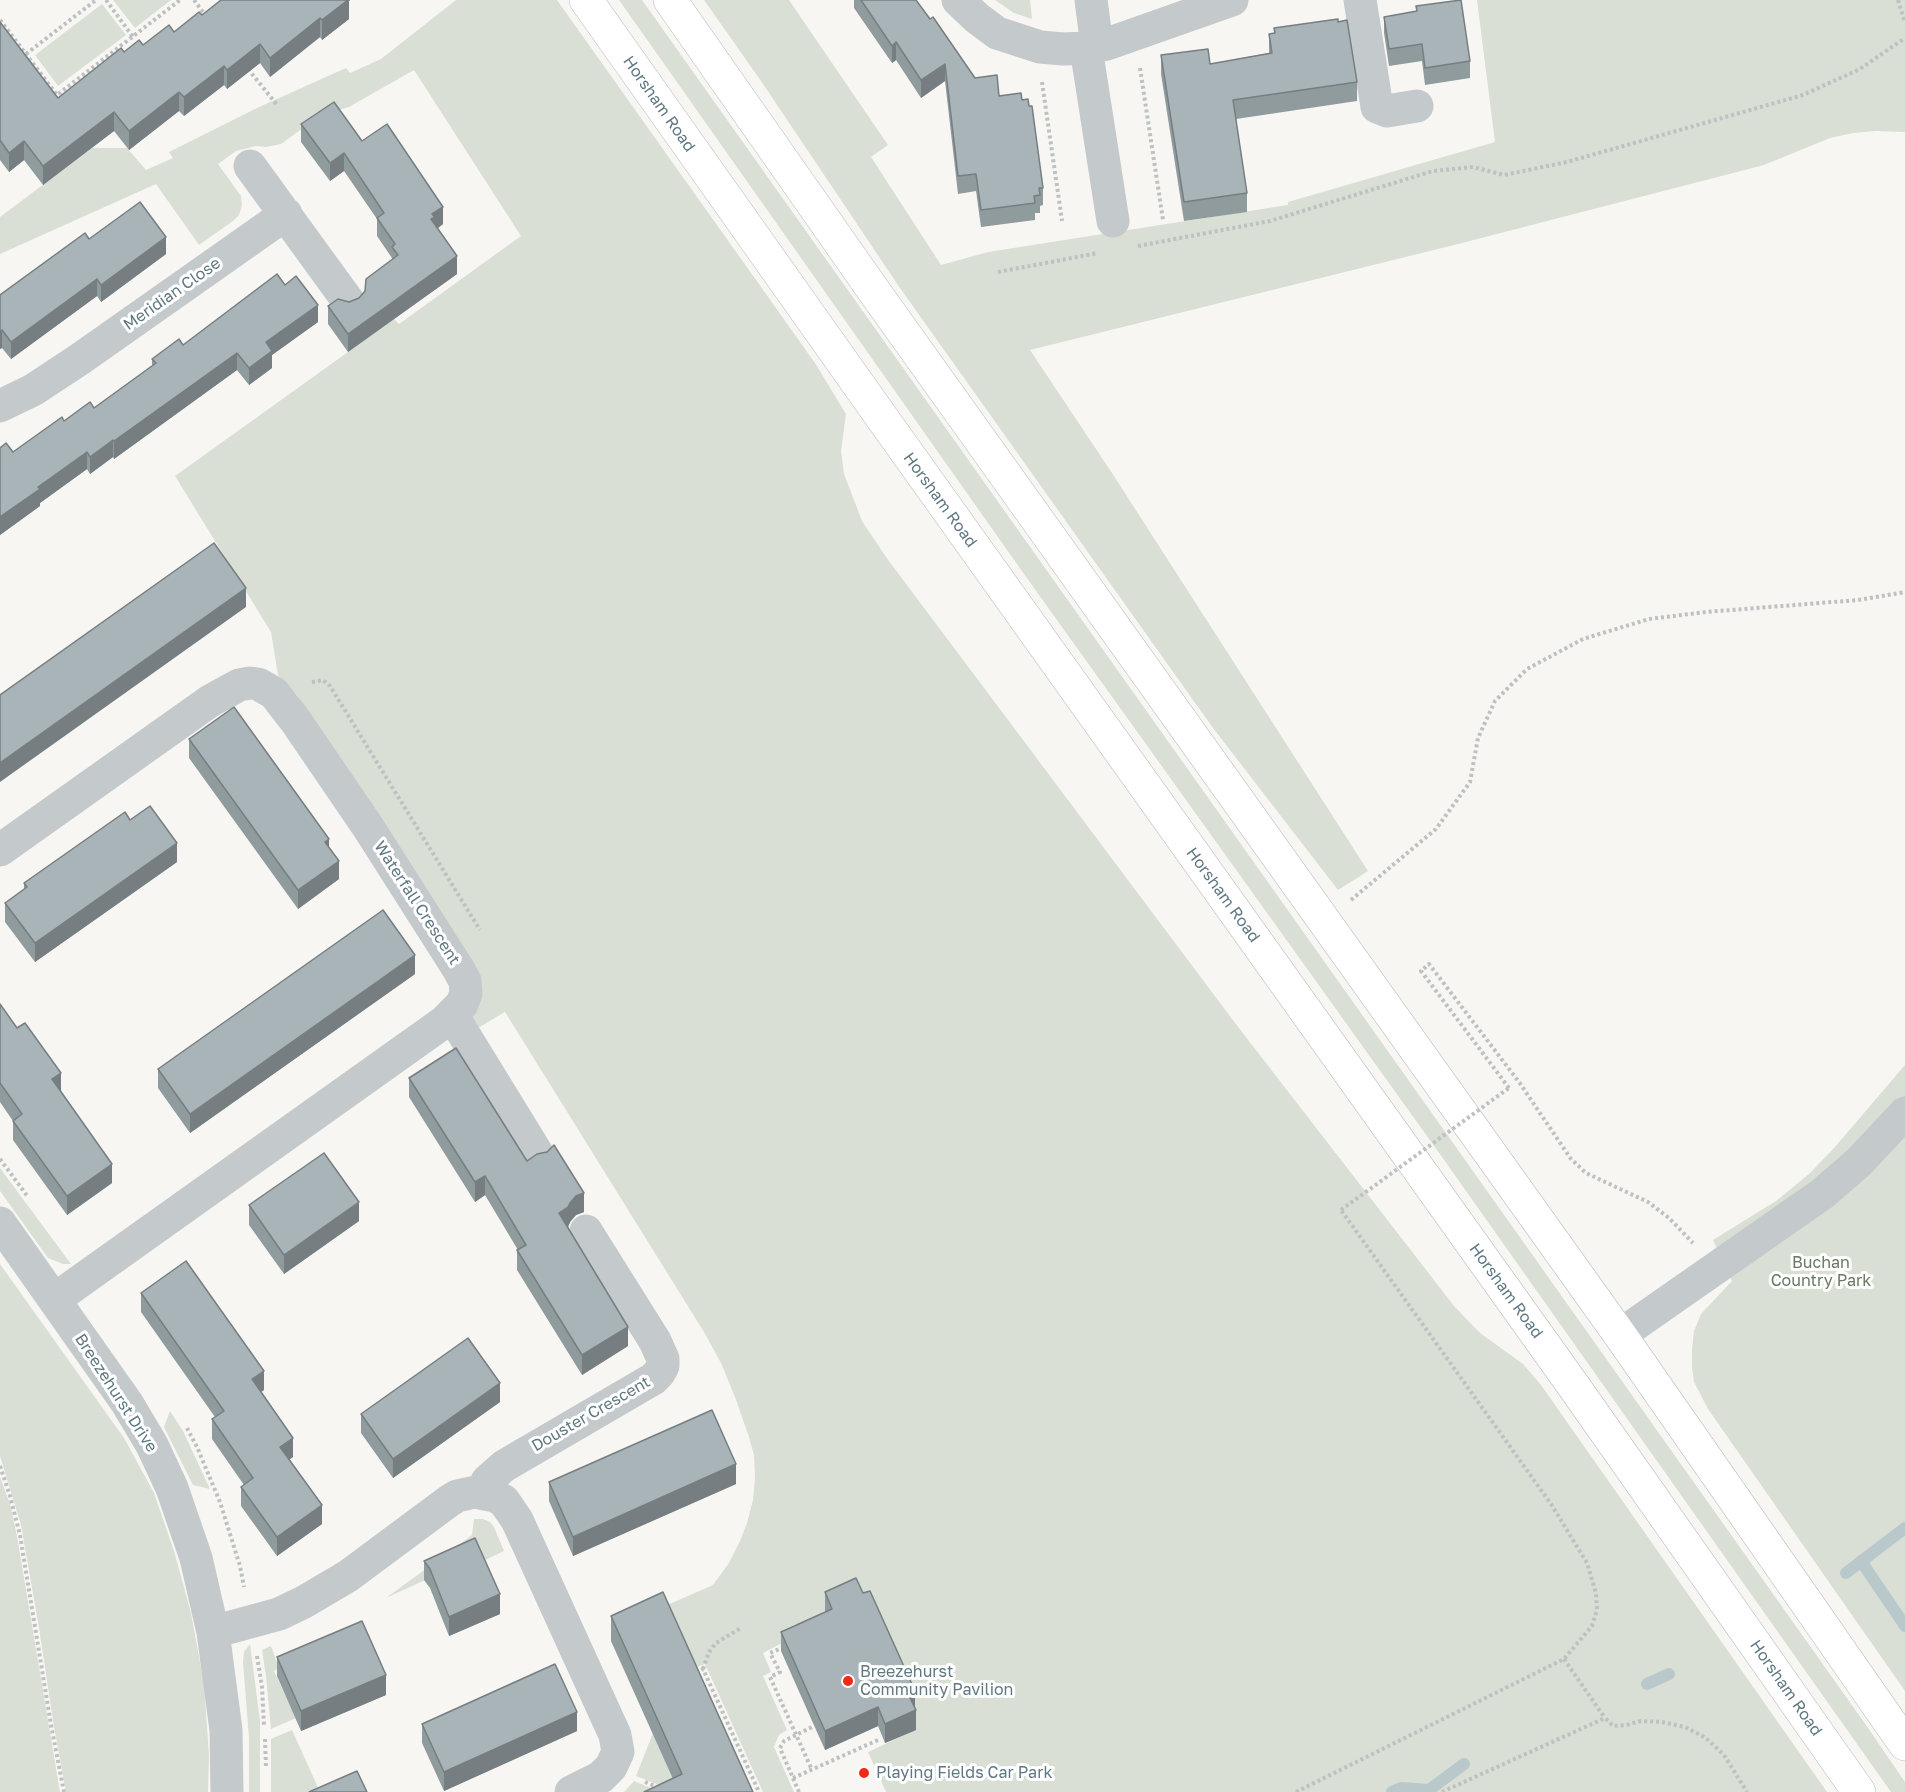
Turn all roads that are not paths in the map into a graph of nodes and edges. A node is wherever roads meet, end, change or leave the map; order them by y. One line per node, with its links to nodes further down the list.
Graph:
1 (586, 0): 27 (main road, Horsham Road)
2 (670, 0): 21 (main road)
3 (958, 0): 7 (street)
4 (1091, 0): 7 (street)
5 (1232, 0): 7 (street)
6 (1360, 0): 8 (street)
7 (1092, 47): 11 (street)
8 (1417, 106)
9 (250, 166): 10 (street)
10 (286, 214): 12 (street); 13 (street, Meridian Close)
11 (1120, 235)
12 (348, 301)
13 (0, 406)
14 (0, 850): 15 (street, Waterfall Crescent)
15 (452, 1015): 17 (street); 20 (street, Waterfall Crescent)
16 (1905, 1113): 21 (street)
17 (538, 1155)
18 (0, 1223): 20 (street, Breezehurst Drive)
19 (586, 1231): 22 (street, Douster Crescent)
20 (55, 1299): 23 (street, Breezehurst Drive)
21 (1620, 1335): 24 (main road)
22 (483, 1493): 23 (street); 26 (street)
23 (213, 1632): 25 (street, Breezehurst Drive)
24 (1905, 1744)
25 (227, 1792)
26 (571, 1792)
27 (1859, 1792)

